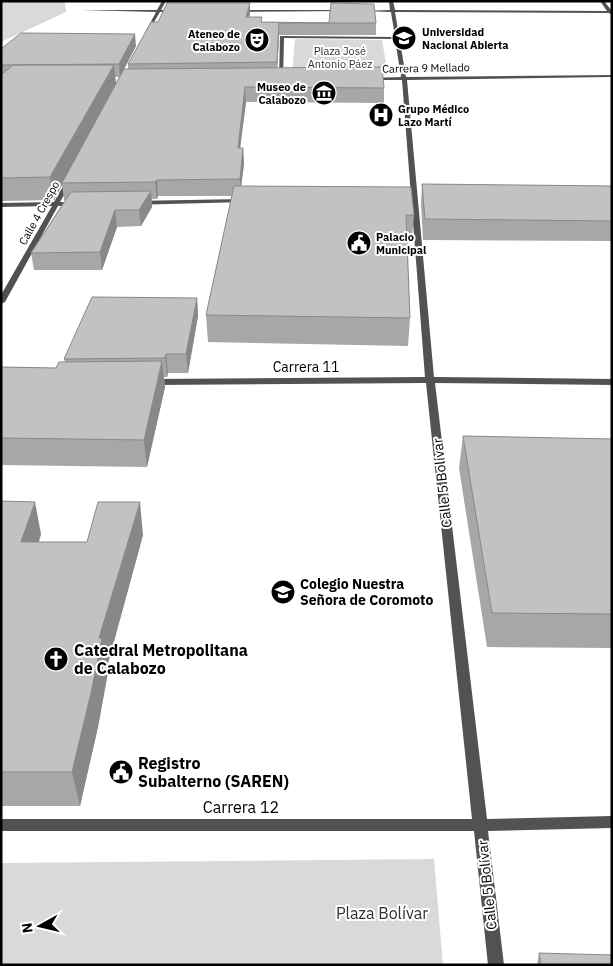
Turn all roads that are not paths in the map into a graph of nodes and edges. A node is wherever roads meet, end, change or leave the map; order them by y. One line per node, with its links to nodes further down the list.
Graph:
1 (164, 1): 5 (street)
2 (391, 1): 8 (street, Calle 5 Bolívar)
3 (602, 1): 9 (street)
4 (83, 10): 5 (street)
5 (159, 11): 6 (street); 10 (street)
6 (178, 11)
7 (236, 11): 8 (street)
8 (392, 11): 9 (street); 11 (street, Calle 5 Bolívar)
9 (611, 12)
10 (145, 37)
11 (396, 38): 13 (street, Calle 5 Bolívar); 16 (street)
12 (612, 76): 13 (street, Carrera 9 Mellado)
13 (404, 78): 14 (street, Carrera 9 Mellado); 20 (street, Calle 5 Bolívar)
14 (366, 79)
15 (271, 80): 16 (street)
16 (281, 80): 17 (street)
17 (291, 80)
18 (70, 178): 24 (street, Calle 4 Crespo)
19 (406, 200): 20 (street)
20 (416, 200): 21 (street); 28 (street, Calle 5 Bolívar)
21 (426, 200)
22 (250, 201): 23 (street)
23 (124, 203)
24 (57, 204): 25 (street); 26 (street); 27 (street, Calle 4 Crespo)
25 (85, 204)
26 (1, 205)
27 (1, 302)
28 (430, 380): 29 (street, Carrera 11); 30 (street, Carrera 11); 33 (street, Calle 5 Bolívar)
29 (141, 382)
30 (612, 382)
31 (612, 822): 33 (street, Carrera 12)
32 (1, 825): 33 (street, Carrera 12)
33 (480, 825): 34 (street, Calle 5 Bolívar)
34 (496, 965)

